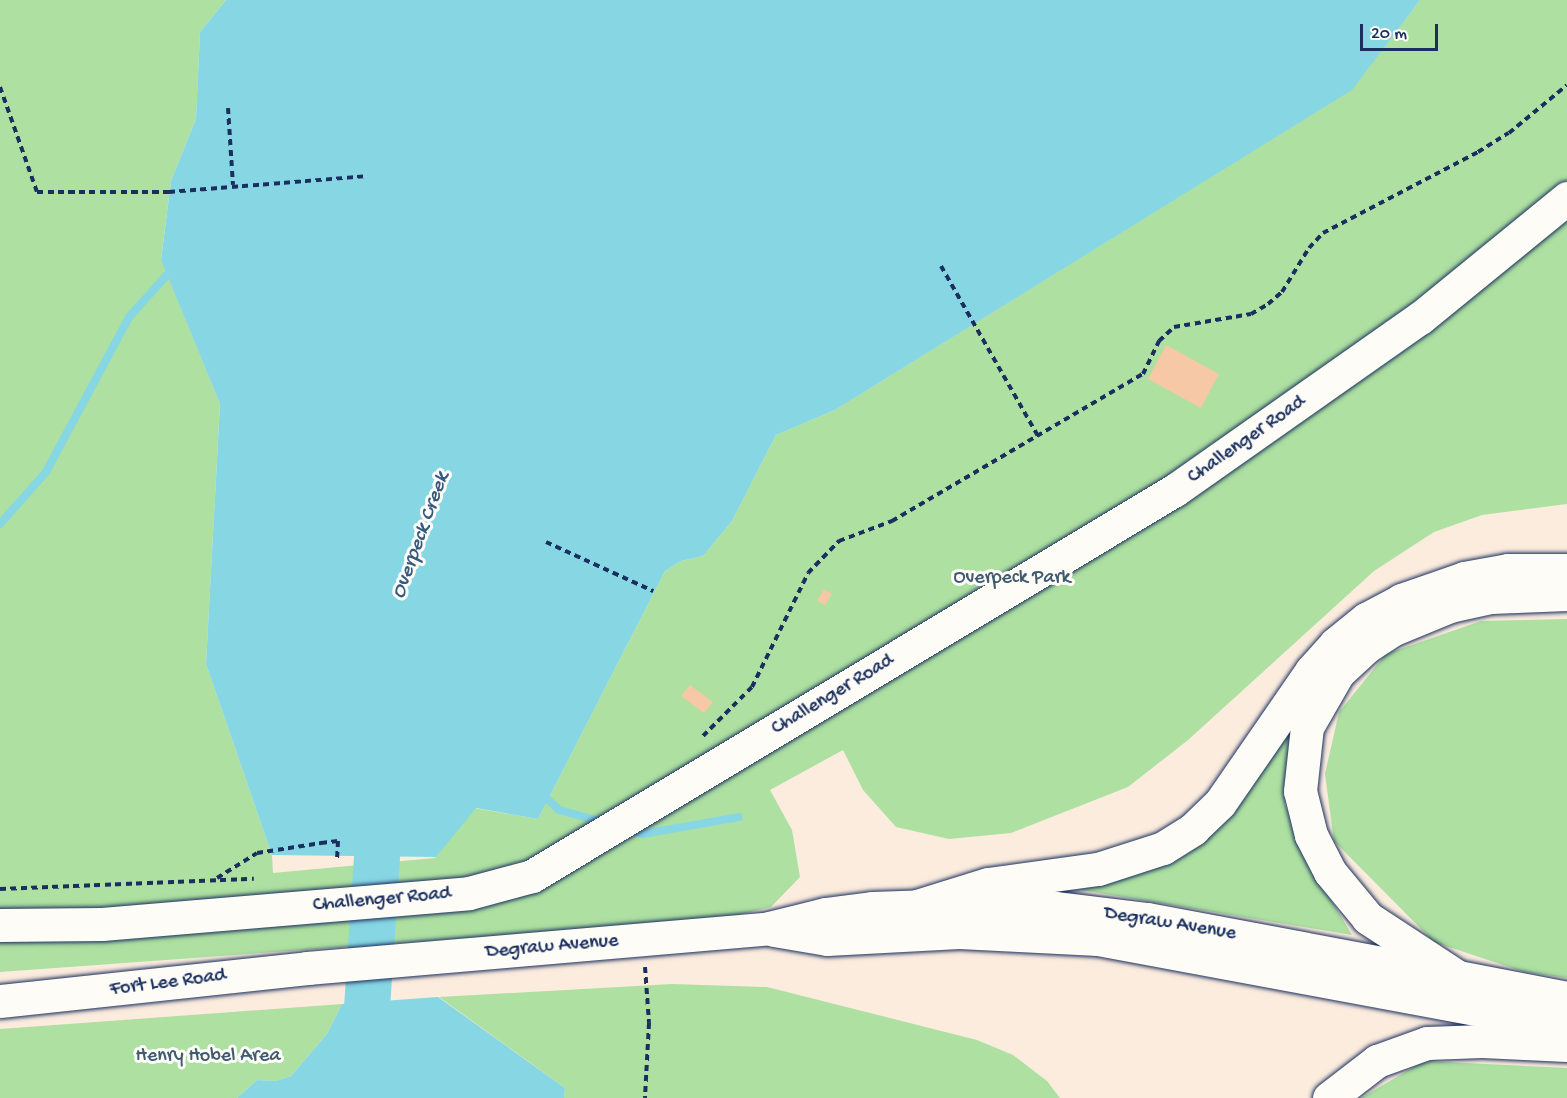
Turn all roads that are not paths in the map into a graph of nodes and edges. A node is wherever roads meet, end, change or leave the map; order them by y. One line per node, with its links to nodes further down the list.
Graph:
1 (1567, 198): 5 (main road, Challenger Road)
2 (1567, 570): 4 (main road)
3 (1567, 594): 8 (main road)
4 (917, 906): 6 (main road, Degraw Avenue); 8 (main road, Degraw Avenue)
5 (0, 925)
6 (769, 928): 7 (main road, Degraw Avenue); 11 (main road, Degraw Avenue)
7 (335, 965): 10 (main road, Fort Lee Road)
8 (1458, 977): 9 (main road, Degraw Avenue)
9 (1567, 998)
10 (0, 1001)
11 (1567, 1026)
12 (1567, 1045): 13 (main road)
13 (1329, 1098)

